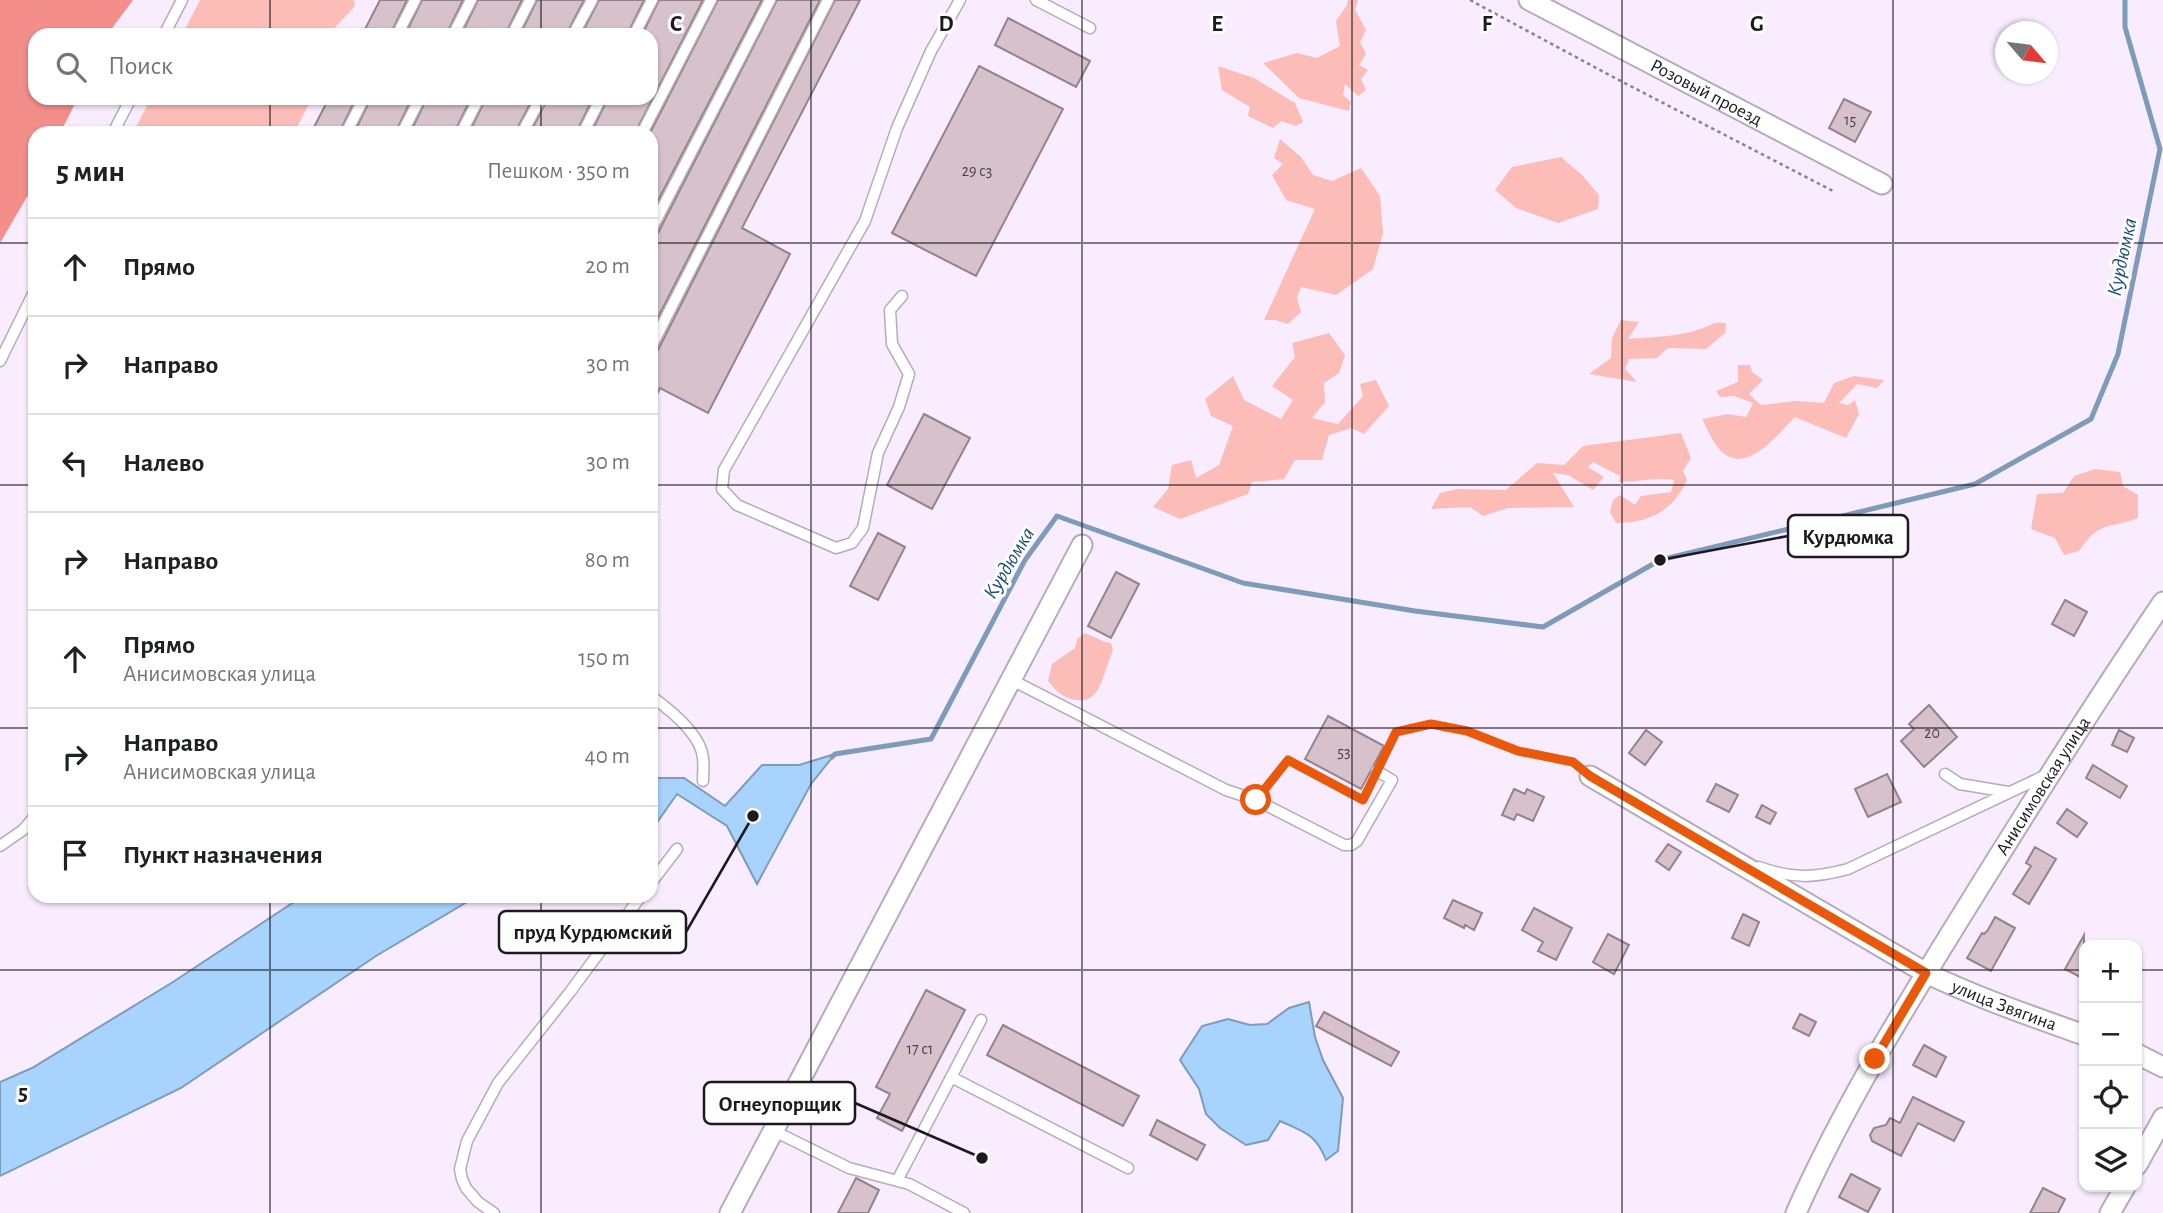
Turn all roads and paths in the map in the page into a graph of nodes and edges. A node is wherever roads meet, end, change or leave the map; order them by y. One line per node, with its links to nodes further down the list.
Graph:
1 (182, 0): 14 (lane)
2 (415, 0): 15 (lane)
3 (471, 0): 16 (lane)
4 (530, 0): 17 (lane)
5 (592, 0): 18 (lane)
6 (652, 0): 19 (lane)
7 (711, 0): 21 (lane)
8 (770, 0): 38 (lane)
9 (828, 0): 41 (lane)
10 (960, 0): 39 (lane)
11 (1036, 0): 20 (lane)
12 (1470, 0): 37 (path)
13 (1529, 0): 36 (street, Розовый проезд)
14 (168, 28)
15 (401, 28)
16 (457, 28)
17 (516, 28)
18 (577, 28)
19 (638, 28)
20 (1090, 28)
21 (658, 102)
22 (127, 105): 29 (lane)
23 (360, 105): 30 (lane)
24 (416, 105): 31 (lane)
25 (475, 105): 32 (lane)
26 (537, 105): 33 (lane)
27 (597, 105): 34 (lane)
28 (657, 105): 35 (lane)
29 (117, 126)
30 (350, 126)
31 (406, 126)
32 (465, 126)
33 (526, 126)
34 (587, 126)
35 (646, 126)
36 (1882, 184)
37 (1833, 191)
38 (658, 216)
39 (902, 296)
40 (28, 304): 42 (lane)
41 (658, 333)
42 (0, 361)
43 (1082, 545): 45 (street)
44 (2163, 602): 48 (street, Анисимовская улица)
45 (1010, 680): 53 (lane); 67 (street)
46 (658, 701): 51 (lane)
47 (1377, 771): 50 (path); 53 (path); 53 (lane)
48 (2049, 773): 52 (lane); 60 (street, Анисимовская улица)
49 (1945, 774): 52 (lane)
50 (1590, 776): 57 (street)
51 (703, 781)
52 (2009, 793): 57 (lane)
53 (1256, 800)
54 (28, 824): 55 (lane)
55 (0, 846)
56 (677, 849): 58 (lane)
57 (1728, 856): 60 (street)
58 (658, 874)
59 (636, 903): 72 (lane)
60 (1926, 973): 62 (street, улица Звягина); 75 (street, Анисимовская улица)
61 (981, 1020): 65 (lane)
62 (2079, 1033)
63 (2142, 1057): 64 (street)
64 (2163, 1067)
65 (951, 1077): 69 (lane); 70 (lane)
66 (2163, 1118): 68 (street)
67 (774, 1131): 70 (lane); 73 (street)
68 (2142, 1156)
69 (1128, 1168)
70 (898, 1179): 74 (lane)
71 (2121, 1192): 76 (street)
72 (494, 1213)
73 (730, 1213)
74 (964, 1213)
75 (1796, 1213)
76 (2110, 1213)

